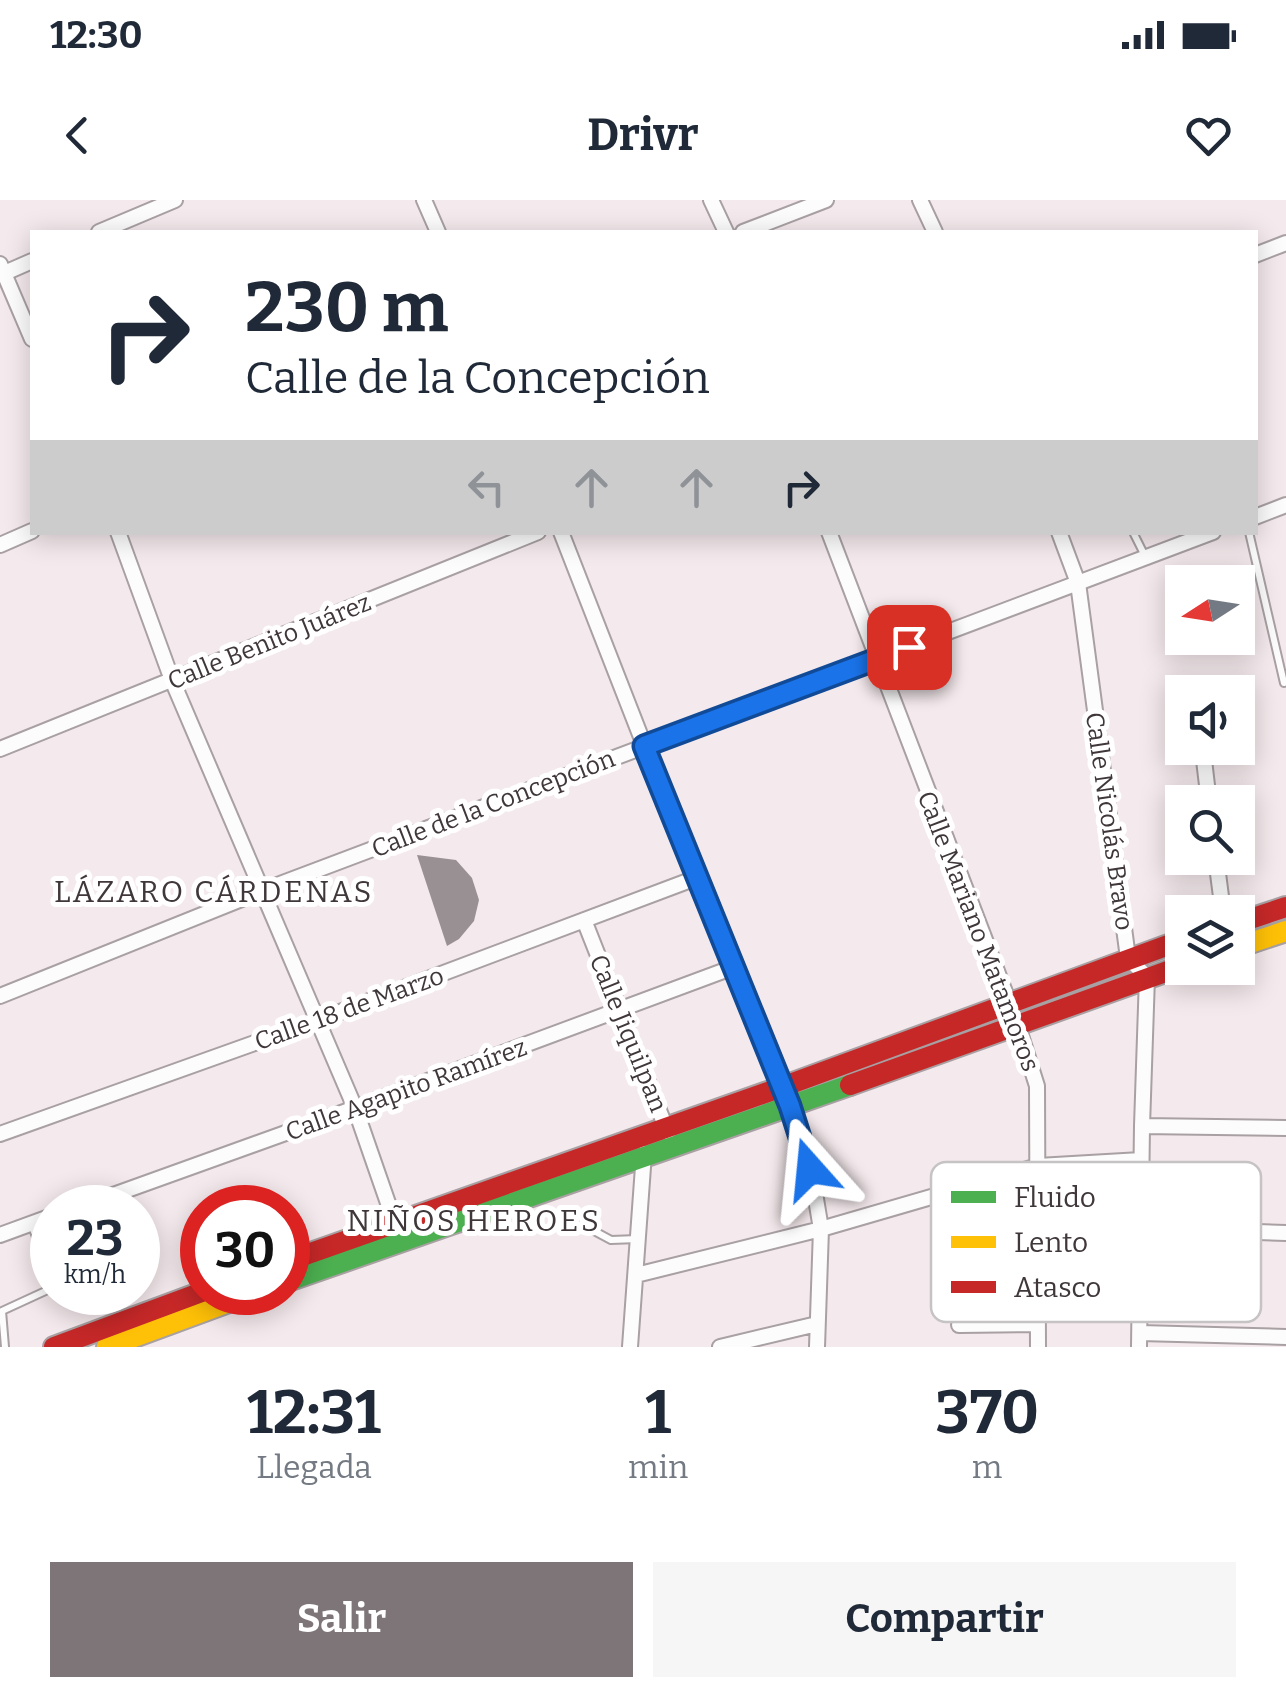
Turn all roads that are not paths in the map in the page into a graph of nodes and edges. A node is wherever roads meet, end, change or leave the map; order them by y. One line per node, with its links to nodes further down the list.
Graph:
1 (175, 200): 6 (street)
2 (424, 200): 7 (street)
3 (711, 200): 8 (street)
4 (826, 200): 9 (street)
5 (920, 200): 10 (street)
6 (104, 230)
7 (437, 230)
8 (725, 230)
9 (748, 230)
10 (934, 230)
11 (1286, 244): 12 (street)
12 (1258, 255)
13 (30, 262): 14 (street)
14 (1, 271): 15 (street)
15 (30, 334)
16 (1286, 506): 17 (street)
17 (1258, 516)
18 (30, 533): 27 (street)
19 (119, 535): 31 (street)
20 (531, 535): 31 (street, Calle Benito Juárez)
21 (562, 535): 33 (street)
22 (830, 535): 30 (street, Calle Mariano Matamoros)
23 (1060, 535): 29 (street, Calle Nicolás Bravo)
24 (1134, 535): 28 (lane)
25 (1205, 535): 28 (street, Calle de la Concepción)
26 (1250, 535): 32 (lane)
27 (0, 545)
28 (1146, 558): 29 (street, Calle de la Concepción)
29 (1078, 582): 30 (street, Calle de la Concepción); 43 (street, Calle Nicolás Bravo)
30 (876, 660): 33 (street, Calle de la Concepción); 48 (street, Calle Mariano Matamoros)
31 (172, 680): 34 (street, Calle Benito Juárez); 36 (street)
32 (1284, 683)
33 (644, 746): 35 (street); 36 (street, Calle de la Concepción)
34 (0, 749)
35 (696, 878): 39 (street, Calle 18 de Marzo); 44 (street)
36 (264, 890): 47 (street, Calle de la Concepción); 50 (street)
37 (1286, 907): 38 (street)
38 (1255, 917)
39 (584, 920): 49 (street, Calle Jiquilpan); 50 (street, Calle 18 de Marzo)
40 (1286, 931): 41 (street)
41 (1255, 941)
42 (1165, 946): 43 (street)
43 (1128, 958): 46 (street, Calle Nicolás Bravo); 48 (street)
44 (734, 967): 49 (street, Calle Agapito Ramírez); 52 (street)
45 (1165, 971): 46 (street)
46 (1147, 977): 51 (street); 54 (street)
47 (0, 996)
48 (1009, 1005): 51 (street, Calle Mariano Matamoros); 52 (street)
49 (622, 1010): 53 (street, Calle Agapito Ramírez); 57 (street, Calle Jiquilpan)
50 (316, 1021): 53 (street); 56 (street, Calle 18 de Marzo)
51 (1018, 1026): 52 (street); 60 (street, Calle Mariano Matamoros)
52 (786, 1097): 57 (street); 66 (street)
53 (355, 1108): 62 (street, Calle Agapito Ramírez); 67 (street)
54 (1142, 1126): 55 (street); 59 (street)
55 (1286, 1128)
56 (0, 1134)
57 (670, 1137): 58 (street)
58 (642, 1148): 67 (street); 71 (street)
59 (1142, 1160): 61 (street)
60 (1038, 1162)
61 (1107, 1162)
62 (141, 1185)
63 (931, 1197): 66 (street)
64 (30, 1224): 70 (street)
65 (583, 1224): 71 (lane)
66 (821, 1229): 74 (street); 78 (street)
67 (398, 1231): 72 (street); 73 (street)
68 (1261, 1232): 69 (street)
69 (1286, 1233)
70 (0, 1235)
71 (639, 1238): 74 (street)
72 (310, 1255)
73 (310, 1271)
74 (636, 1275): 86 (street)
75 (30, 1298): 83 (lane)
76 (180, 1300): 84 (street)
77 (194, 1315): 85 (street)
78 (817, 1324): 87 (street); 88 (street)
79 (1038, 1324): 80 (street); 89 (street, Calle Mariano Matamoros)
80 (959, 1326)
81 (1286, 1337): 82 (street)
82 (1140, 1340)
83 (5, 1347)
84 (54, 1347)
85 (107, 1347)
86 (630, 1347)
87 (720, 1347)
88 (817, 1347)
89 (1038, 1347)

